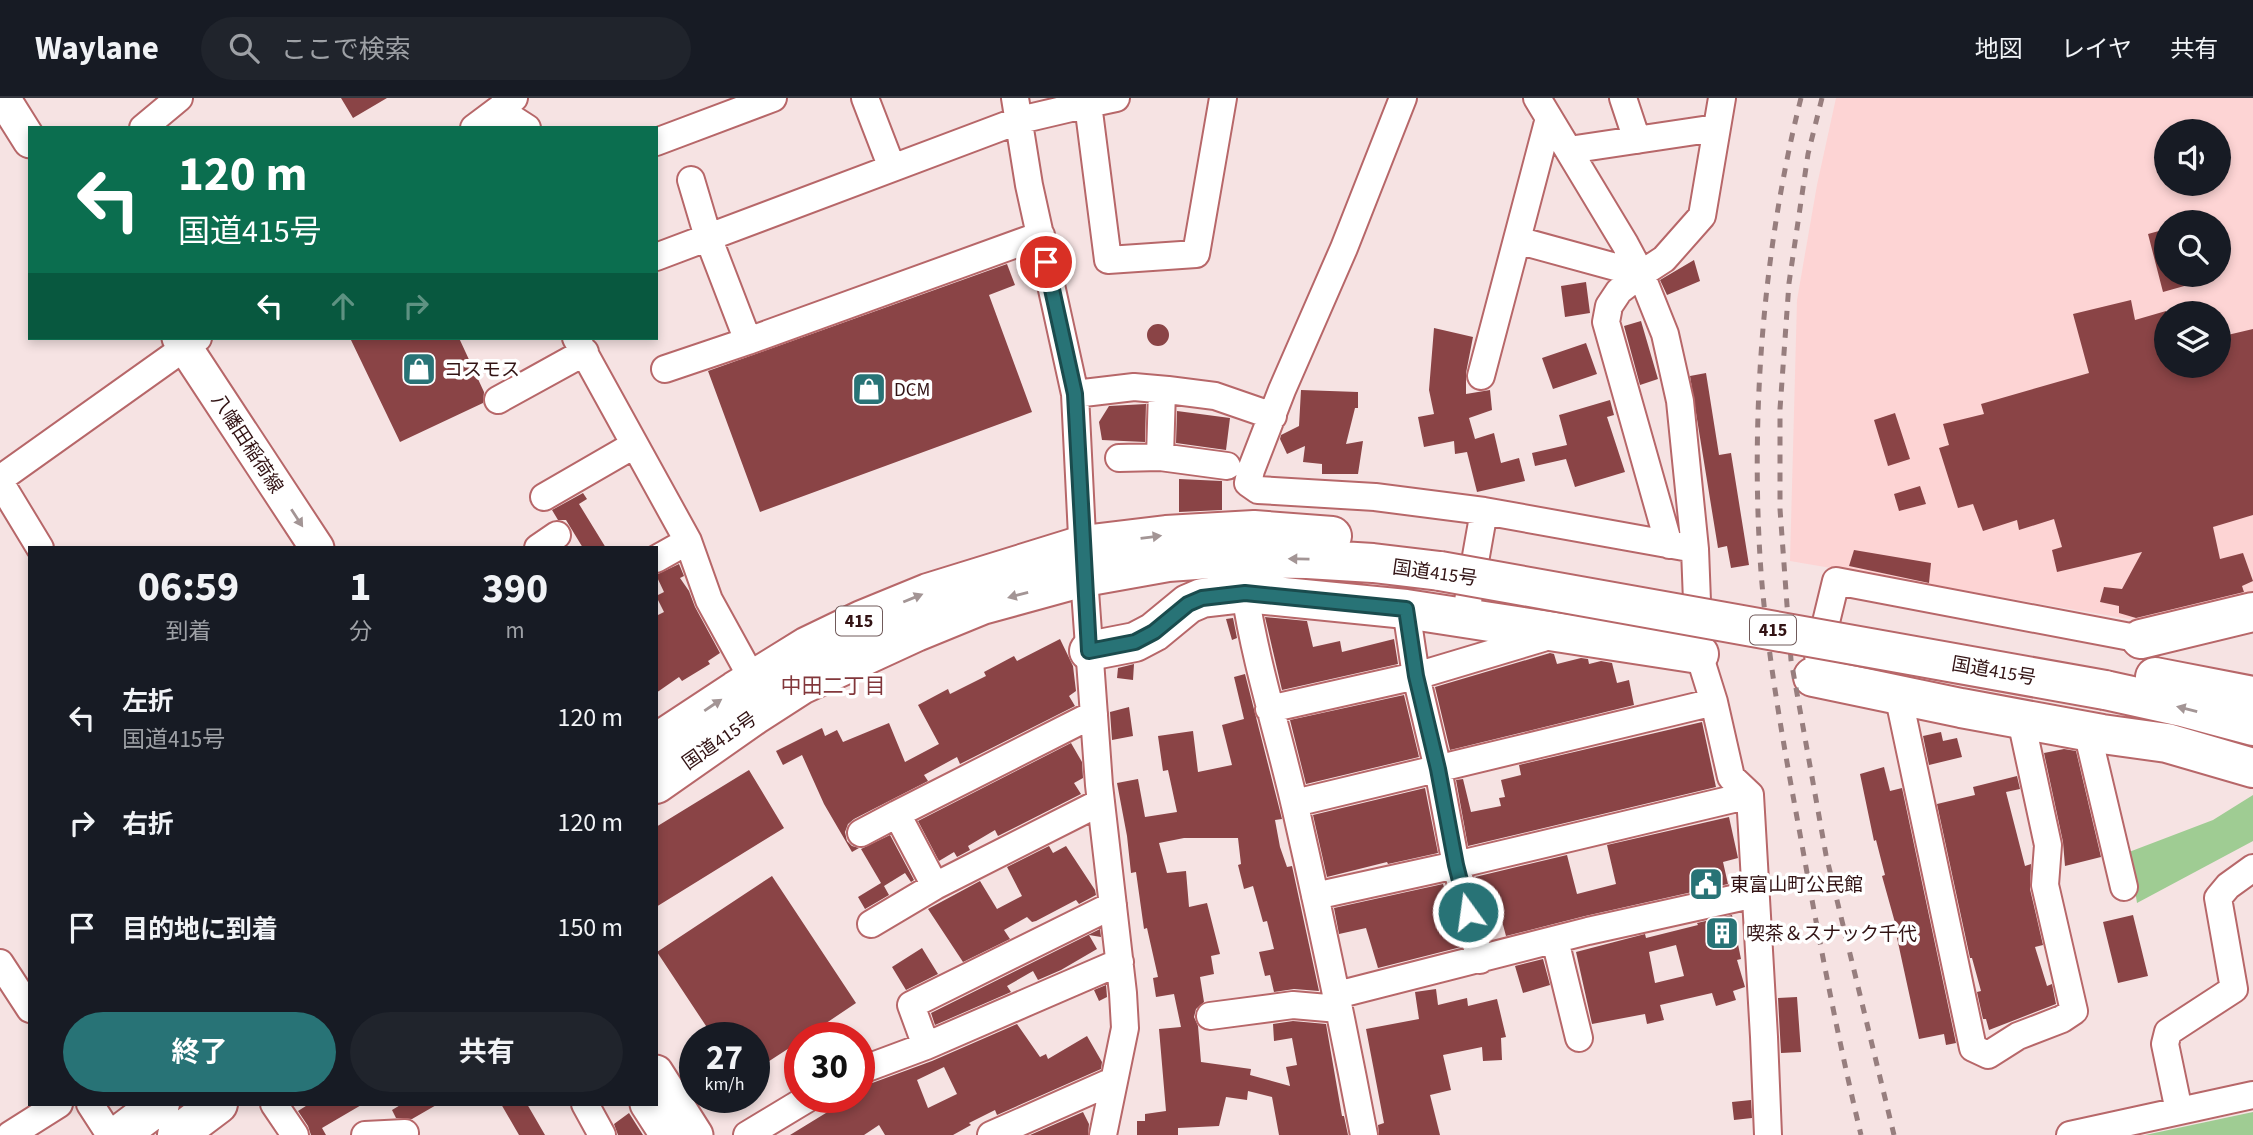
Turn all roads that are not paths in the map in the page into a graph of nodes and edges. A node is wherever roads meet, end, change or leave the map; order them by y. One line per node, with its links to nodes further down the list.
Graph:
1 (3, 98): 20 (main road)
2 (25, 98): 15 (main road)
3 (179, 98): 16 (street)
4 (773, 98): 22 (street)
5 (865, 98): 24 (street)
6 (1116, 98): 12 (street)
7 (1223, 98): 12 (street)
8 (1403, 98): 39 (street)
9 (1623, 98): 21 (street)
10 (1722, 98): 19 (street)
11 (506, 104): 17 (street); 18 (street)
12 (1088, 104): 14 (street)
13 (1543, 108): 23 (street); 28 (street)
14 (1018, 109): 24 (street); 26 (street)
15 (43, 126)
16 (145, 126)
17 (477, 126)
18 (525, 126)
19 (1716, 128): 21 (street); 30 (street)
20 (28, 138)
21 (1637, 140): 23 (street)
22 (658, 141)
23 (1569, 150): 30 (street)
24 (892, 168): 27 (street)
25 (691, 180): 27 (street)
26 (1041, 235): 31 (street); 37 (street)
27 (709, 237): 29 (street); 31 (street)
28 (1517, 240): 30 (street); 35 (street)
29 (658, 256)
30 (1641, 274): 48 (street); 52 (street)
31 (748, 341): 34 (street)
32 (177, 344): 44 (street); 50 (main road, 八幡田稲荷線); 51 (main road, 八幡田稲荷線, one-way to 51)
33 (580, 345): 38 (street); 40 (street)
34 (665, 369)
35 (1481, 376)
36 (1162, 390): 37 (street); 39 (street); 41 (street)
37 (1075, 394): 54 (street)
38 (498, 400)
39 (1273, 415): 46 (street)
40 (634, 445): 45 (street); 47 (street)
41 (1160, 457): 42 (street); 43 (street)
42 (1119, 458)
43 (1227, 466)
44 (0, 480): 49 (street)
45 (544, 497)
46 (1484, 511): 48 (street); 58 (street)
47 (688, 541): 53 (street); 66 (street)
48 (1669, 545): 52 (street)
49 (39, 546)
50 (289, 546)
51 (316, 546)
52 (1695, 549): 62 (street)
53 (658, 558)
54 (1084, 561): 61 (street); 65 (highway, 国道415号 / 415); 66 (highway, 国道415号 / 415, one-way to 54); 78 (highway, 国道415号 / 415, one-way to 78)
55 (1245, 593): 56 (highway); 61 (highway); 70 (street)
56 (1406, 609): 58 (highway); 63 (street)
57 (2253, 612): 60 (highway)
58 (1465, 618): 59 (highway)
59 (1549, 632): 62 (highway); 63 (street)
60 (2141, 639): 64 (street)
61 (1089, 651): 71 (street)
62 (1699, 654): 69 (street)
63 (1416, 676): 70 (street); 77 (street)
64 (1813, 677): 67 (highway)
65 (2106, 679): 68 (highway, 国道415号 / 415); 73 (highway, 国道415号 / 415, one-way to 65)
66 (753, 680): 75 (highway, 国道415号 / 415, one-way to 66)
67 (1898, 694): 72 (highway); 72 (street)
68 (2253, 696)
69 (1714, 702): 77 (street); 79 (street)
70 (1269, 709): 81 (street)
71 (1094, 714): 80 (street); 82 (street)
72 (2021, 720): 74 (highway)
73 (2253, 726)
74 (2087, 731): 76 (highway); 87 (street)
75 (658, 742)
76 (2253, 768)
77 (1438, 769): 81 (street); 84 (street)
78 (658, 783)
79 (1750, 795): 84 (street); 88 (street)
80 (1101, 802): 86 (street); 90 (street)
81 (1295, 803): 89 (street)
82 (897, 814): 83 (street); 86 (street)
83 (861, 833)
84 (1456, 865): 89 (street); 93 (street)
85 (2253, 868): 112 (street)
86 (935, 887): 91 (street)
87 (2124, 887)
88 (1755, 894): 92 (street); 128 (street)
89 (1315, 896): 97 (street)
90 (1113, 905): 94 (street); 100 (street)
91 (871, 924)
92 (1555, 940): 93 (street); 99 (street)
93 (1480, 960): 97 (street)
94 (1120, 962): 100 (street); 103 (street)
95 (0, 963): 96 (street)
96 (15, 998)
97 (1338, 1002): 98 (street); 127 (street)
98 (1210, 1016)
99 (1579, 1038)
100 (926, 1046): 101 (street)
101 (875, 1065)
102 (658, 1075): 123 (main road)
103 (1113, 1081): 125 (street); 126 (street)
104 (2253, 1095): 112 (street)
105 (55, 1106): 115 (street)
106 (91, 1106): 116 (street)
107 (157, 1106): 117 (highway)
108 (215, 1106): 118 (highway)
109 (275, 1106): 119 (street)
110 (585, 1106): 121 (street)
111 (648, 1106): 122 (main road)
112 (2179, 1111): 129 (street)
113 (784, 1113): 124 (street)
114 (405, 1133): 120 (street)
115 (10, 1135)
116 (110, 1135)
117 (119, 1135)
118 (177, 1135)
119 (295, 1135)
120 (365, 1135)
121 (602, 1135)
122 (667, 1135)
123 (696, 1135)
124 (747, 1135)
125 (991, 1135)
126 (1103, 1135)
127 (1364, 1135)
128 (1768, 1135)
129 (2070, 1135)

